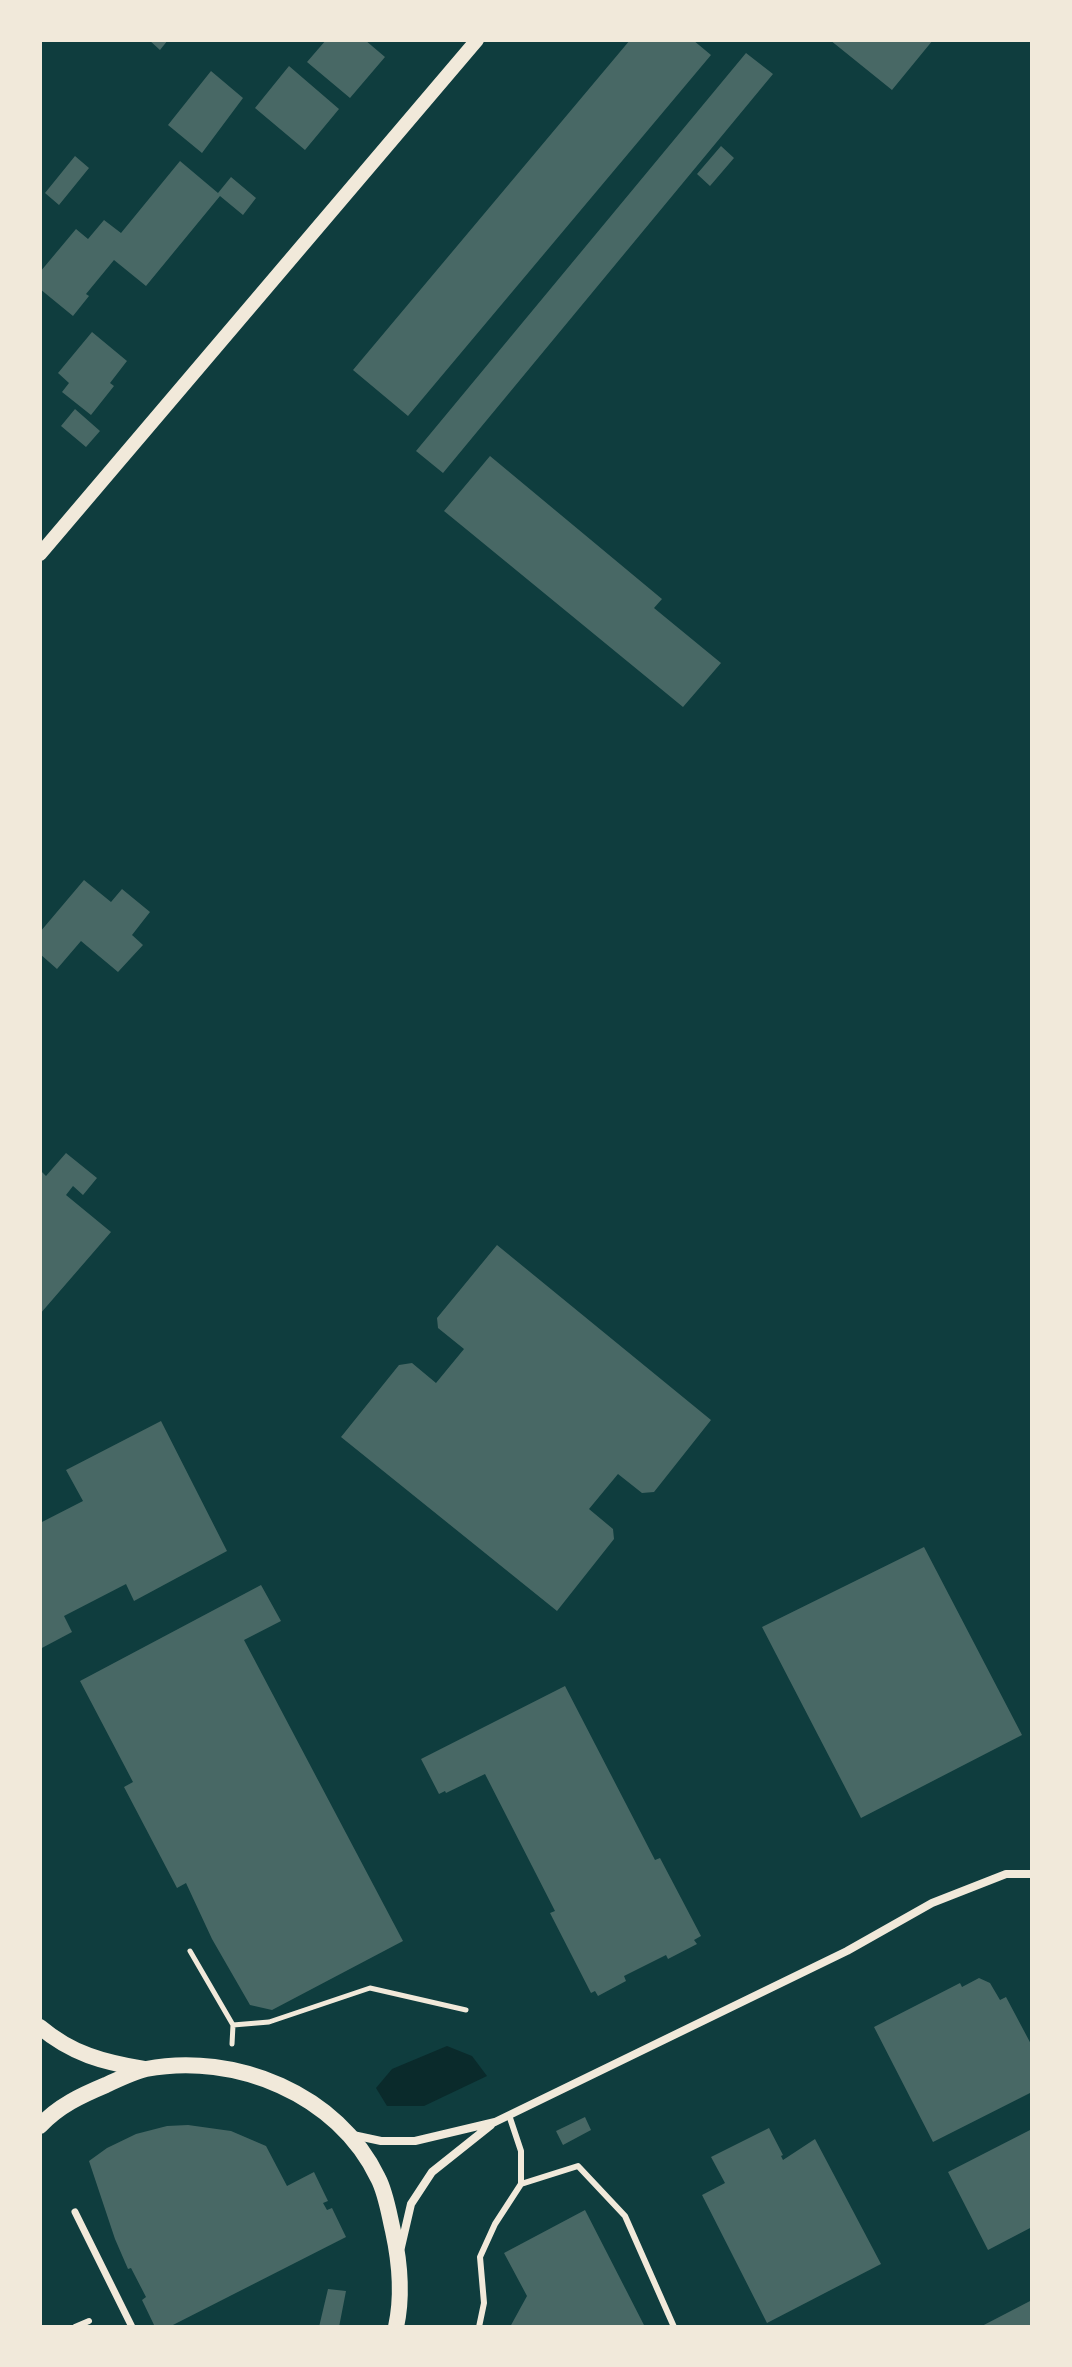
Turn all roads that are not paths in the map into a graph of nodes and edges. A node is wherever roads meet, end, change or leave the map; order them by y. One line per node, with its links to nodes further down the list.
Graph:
1 (477, 40): 2 (street)
2 (40, 554)
3 (1032, 1874): 6 (street)
4 (40, 2027): 5 (main road)
5 (146, 2069): 8 (main road); 9 (main road)
6 (509, 2115): 7 (street); 10 (lane)
7 (495, 2122): 9 (street); 12 (street)
8 (40, 2126)
9 (347, 2134): 12 (main road)
10 (521, 2184): 17 (lane); 18 (lane)
11 (75, 2212): 15 (street)
12 (398, 2256): 16 (main road)
13 (89, 2321): 14 (lane)
14 (75, 2327)
15 (132, 2327)
16 (396, 2327)
17 (479, 2327)
18 (674, 2327)

